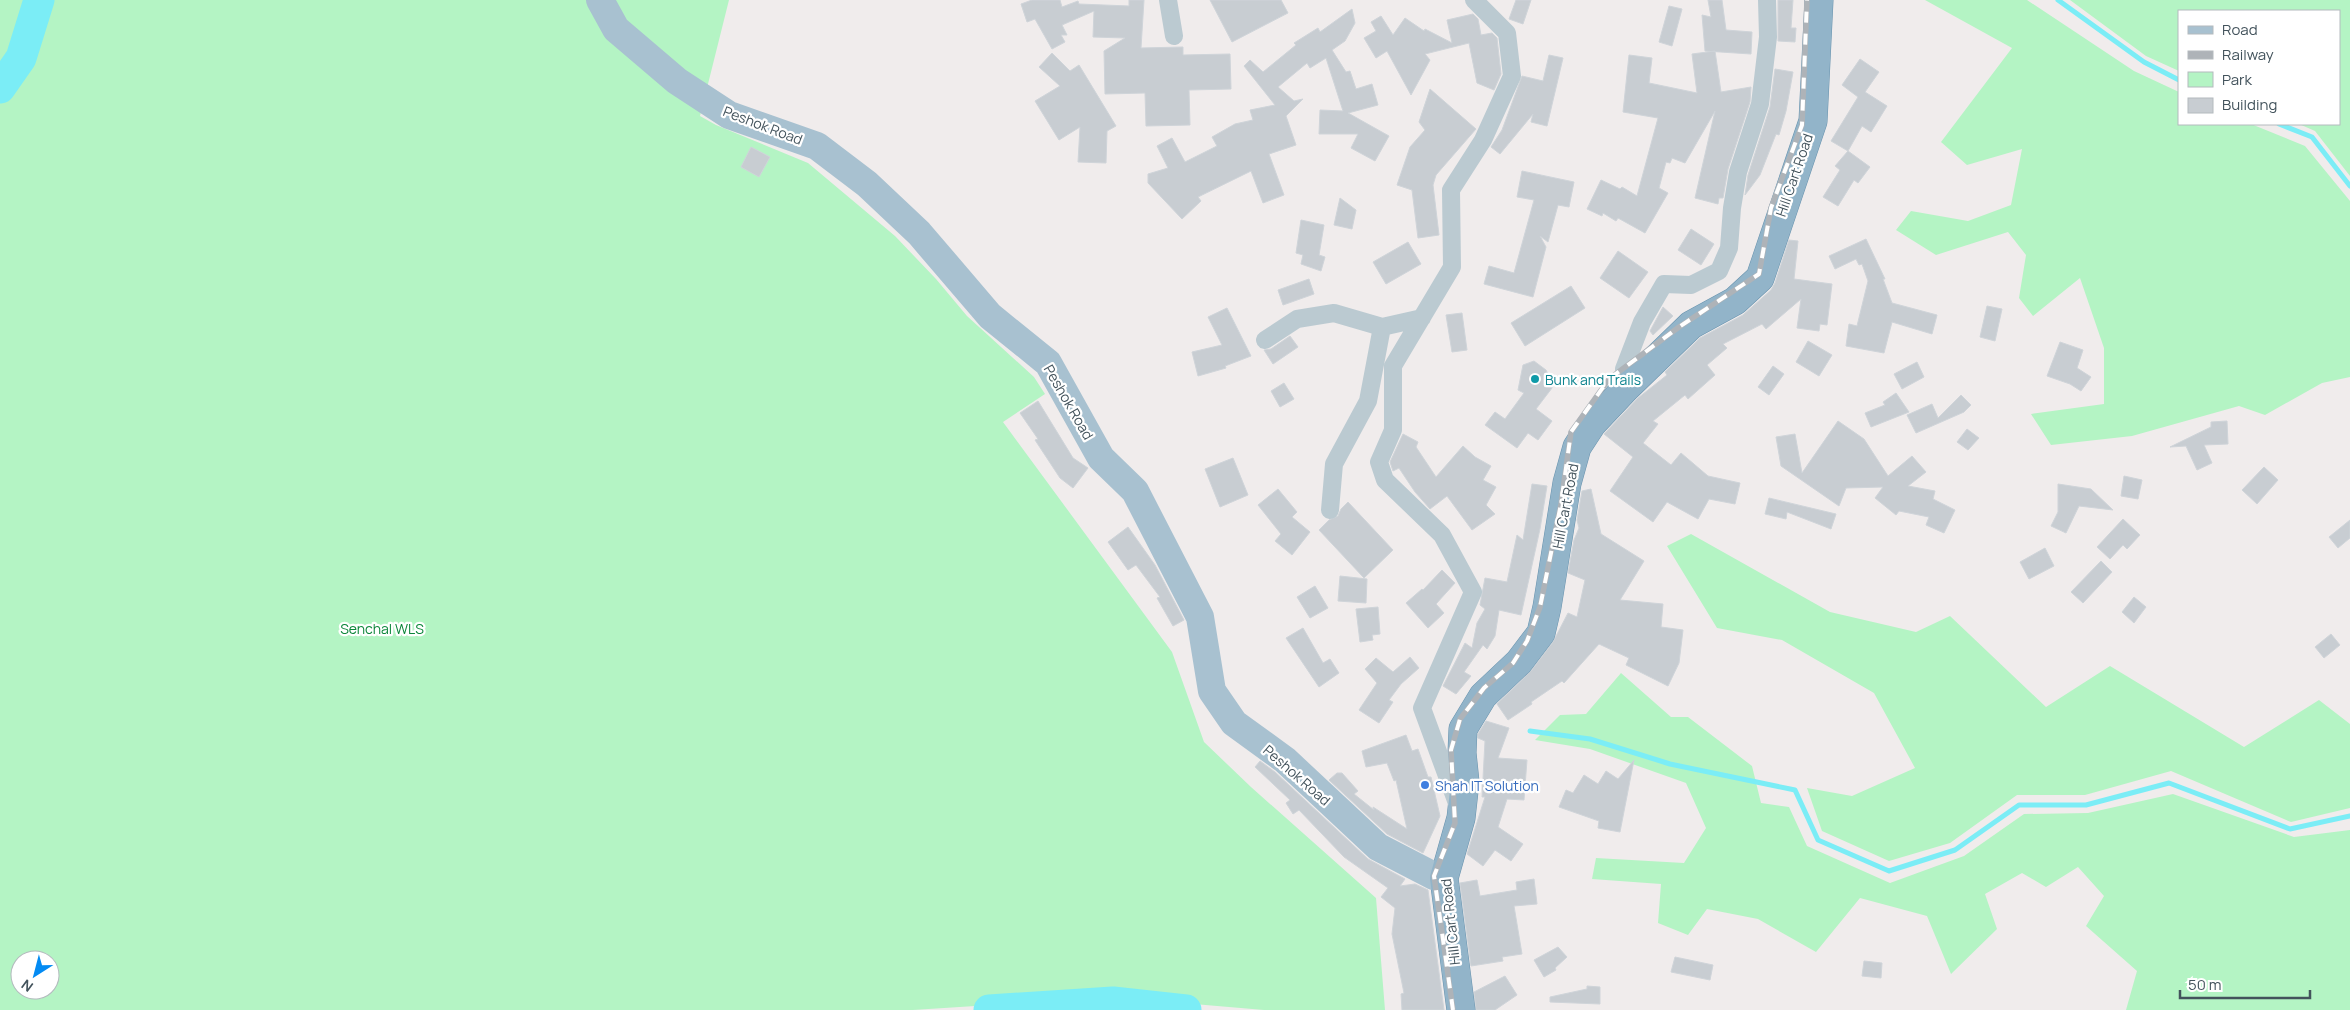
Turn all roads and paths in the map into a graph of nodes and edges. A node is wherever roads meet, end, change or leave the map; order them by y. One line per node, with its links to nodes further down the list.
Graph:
1 (600, 0): 13 (main road, Peshok Road)
2 (1168, 0): 6 (street)
3 (1474, 0): 7 (street)
4 (1767, 0): 10 (street)
5 (1819, 0): 10 (highway, Hill Cart Road)
6 (1174, 36)
7 (1422, 318): 8 (street); 12 (street)
8 (1382, 327): 9 (street); 11 (street)
9 (1265, 340)
10 (1626, 388): 12 (highway, Hill Cart Road)
11 (1330, 510)
12 (1461, 818): 13 (highway, Hill Cart Road)
13 (1444, 878): 14 (highway, Hill Cart Road)
14 (1461, 1010)

